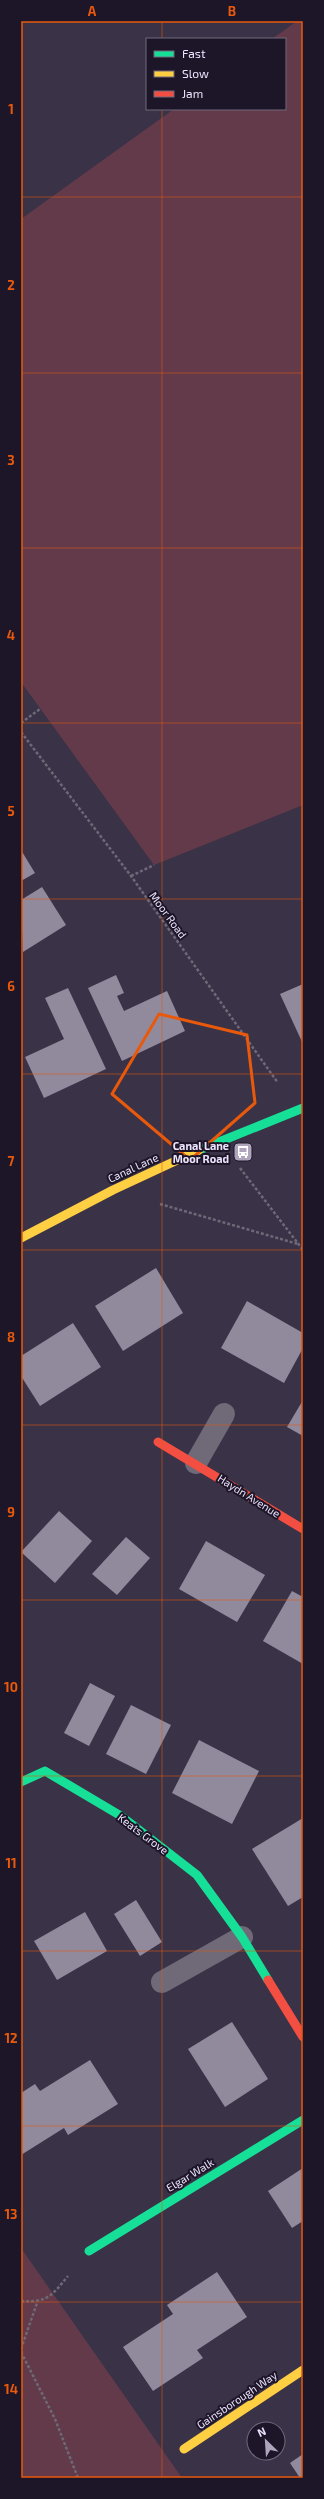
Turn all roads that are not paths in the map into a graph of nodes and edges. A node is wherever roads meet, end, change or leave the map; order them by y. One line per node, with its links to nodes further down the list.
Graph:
1 (300, 1109): 2 (street, Canal Lane)
2 (21, 1238)
3 (224, 1414): 5 (street)
4 (158, 1442): 5 (street, Haydn Avenue)
5 (196, 1463): 6 (street, Haydn Avenue)
6 (303, 1529)
7 (21, 1782): 8 (street, Keats Grove)
8 (242, 1937): 9 (street); 10 (street, Keats Grove)
9 (162, 1982)
10 (303, 2036)
11 (303, 2120): 12 (street, Elgar Walk)
12 (89, 2251)
13 (303, 2370): 14 (street, Gainsborough Way)
14 (184, 2449)

